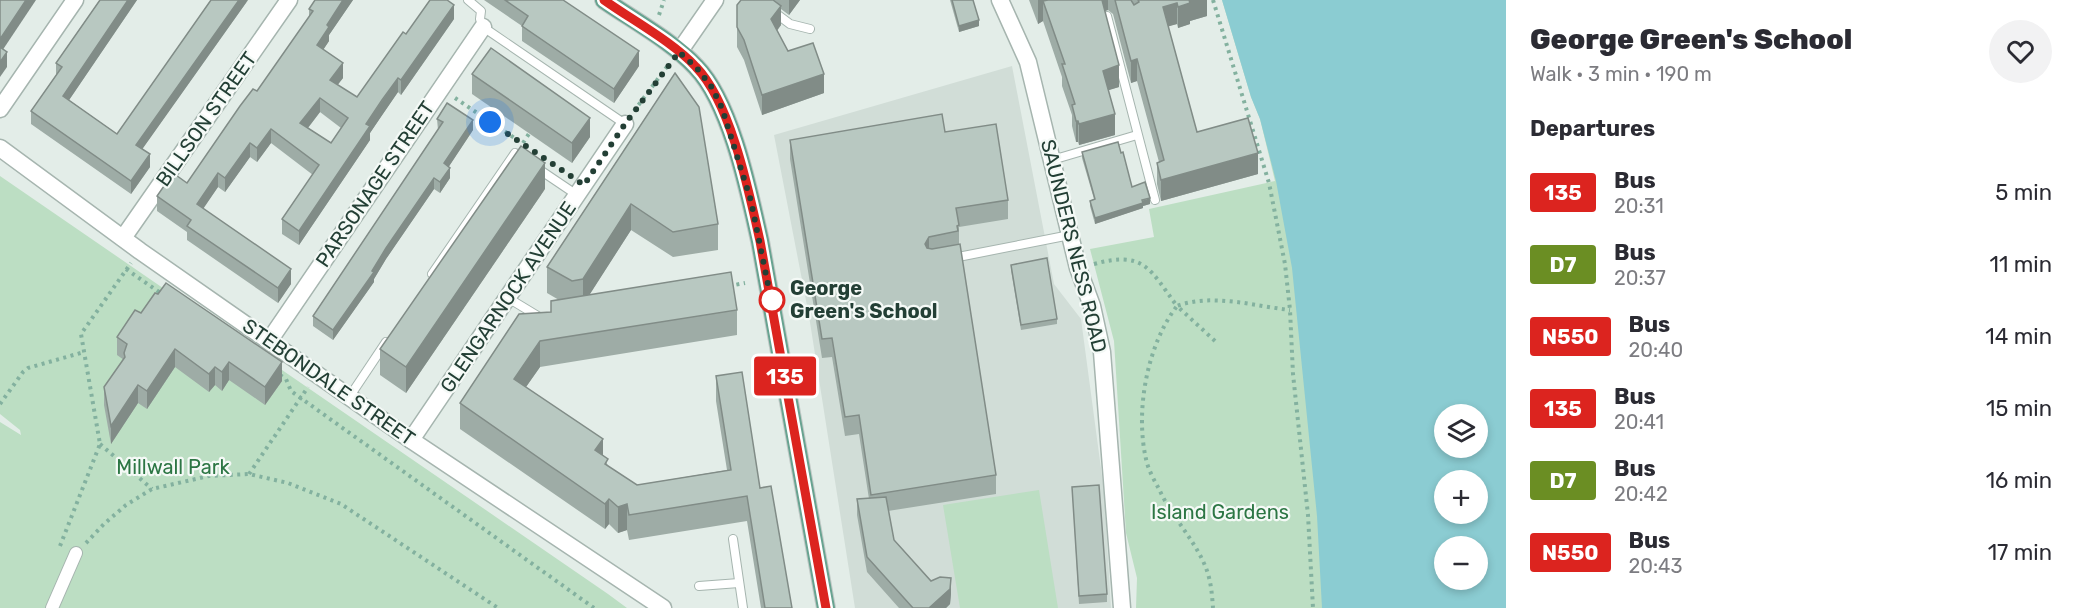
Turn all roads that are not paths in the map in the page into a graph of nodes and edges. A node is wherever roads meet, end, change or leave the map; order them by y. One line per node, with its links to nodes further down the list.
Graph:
1 (75, 0): 12 (street)
2 (289, 0): 20 (street, BILLSON STREET)
3 (468, 0): 9 (lane)
4 (604, 0): 11 (main road)
5 (715, 0): 11 (street)
6 (758, 0): 10 (lane)
7 (1000, 0): 16 (street, SAUNDERS NESS ROAD)
8 (1107, 16): 14 (lane)
9 (483, 27): 13 (lane); 26 (street, PARSONAGE STREET)
10 (810, 29)
11 (679, 52): 36 (main road)
12 (0, 109)
13 (625, 124): 17 (street, GLENGARNOCK AVENUE)
14 (1137, 135): 16 (lane); 18 (lane)
15 (0, 148): 20 (street, STEBONDALE STREET)
16 (1052, 160): 19 (street, SAUNDERS NESS ROAD)
17 (577, 195): 22 (lane); 23 (street, GLENGARNOCK AVENUE)
18 (1155, 200)
19 (1070, 235): 21 (lane); 37 (street, SAUNDERS NESS ROAD)
20 (123, 237): 26 (street, STEBONDALE STREET)
21 (943, 260)
22 (429, 280)
23 (508, 298): 24 (lane); 28 (street, GLENGARNOCK AVENUE)
24 (550, 317)
25 (389, 338): 27 (lane)
26 (269, 341): 27 (street, STEBONDALE STREET)
27 (350, 396): 28 (street, STEBONDALE STREET)
28 (411, 440): 34 (street, STEBONDALE STREET)
29 (733, 539): 31 (lane)
30 (76, 553): 33 (street)
31 (739, 583): 32 (lane); 35 (lane)
32 (699, 586)
33 (52, 608)
34 (663, 608)
35 (743, 608)
36 (826, 608)
37 (1122, 608)

